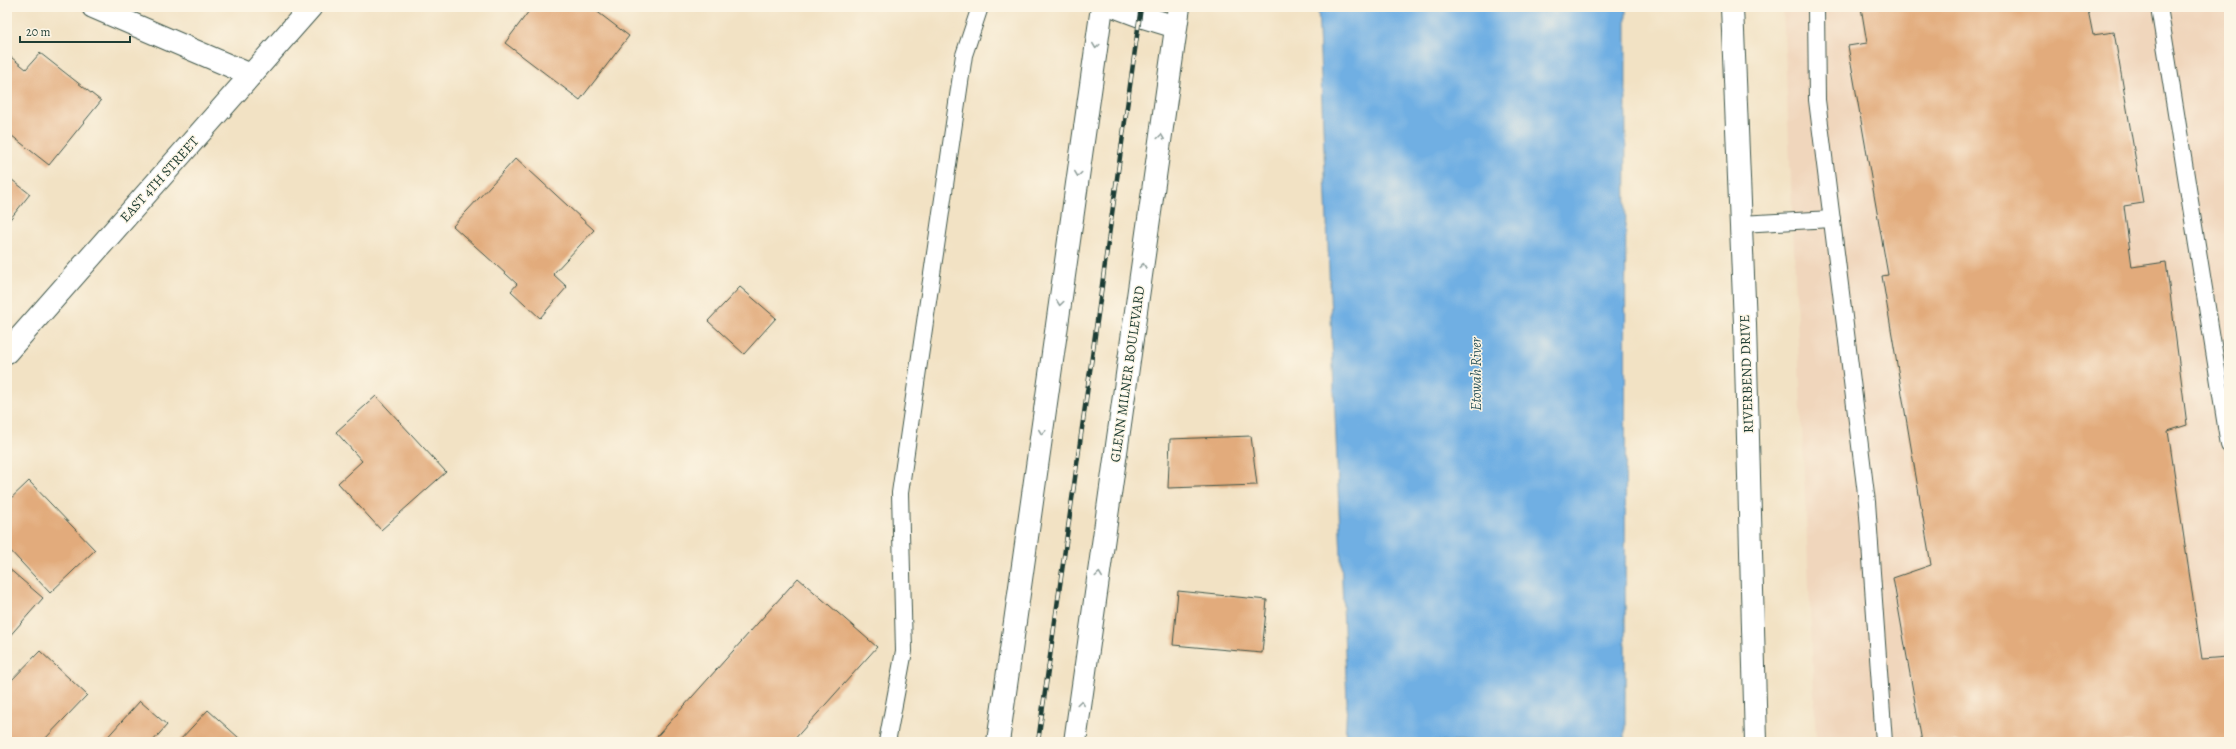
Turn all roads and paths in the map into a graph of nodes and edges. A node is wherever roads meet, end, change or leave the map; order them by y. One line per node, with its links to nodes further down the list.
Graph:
1 (93, 7): 10 (street)
2 (311, 7): 10 (street, EAST 4TH STREET)
3 (980, 7): 15 (lane)
4 (1102, 7): 16 (street, one-way to 16)
5 (1116, 7): 9 (street)
6 (1732, 7): 12 (street, RIVERBEND DRIVE)
7 (1816, 7): 11 (lane)
8 (2159, 7): 14 (lane)
9 (1178, 17): 17 (street, GLENN MILNER BOULEVARD, one-way to 9)
10 (251, 75): 13 (street, EAST 4TH STREET)
11 (1832, 219): 12 (lane); 19 (lane)
12 (1741, 224): 18 (street, RIVERBEND DRIVE)
13 (7, 352)
14 (2229, 445)
15 (887, 742)
16 (998, 742)
17 (1075, 742)
18 (1756, 742)
19 (1884, 742)

